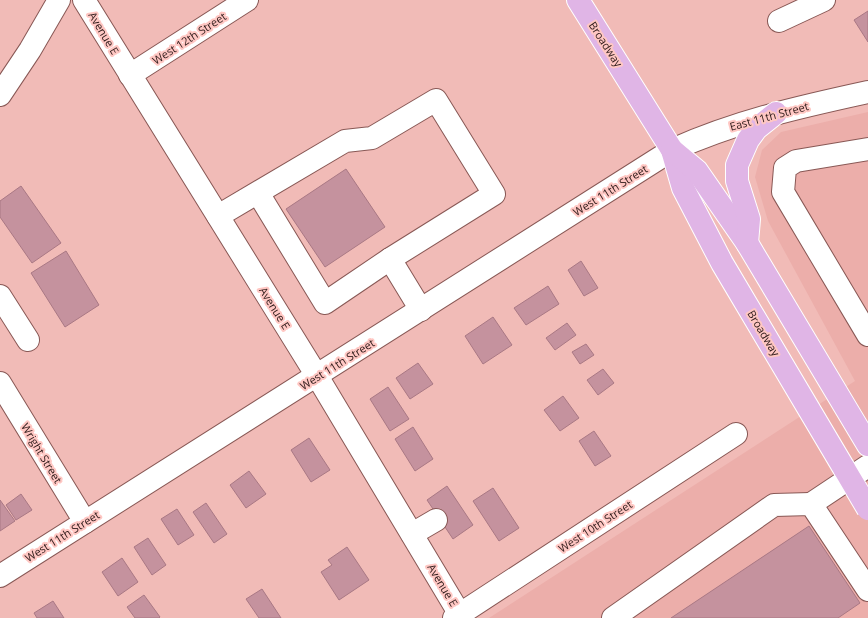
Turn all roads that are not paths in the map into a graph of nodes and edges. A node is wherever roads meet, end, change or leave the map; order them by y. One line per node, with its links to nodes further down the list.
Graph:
1 (59, 0): 9 (street)
2 (84, 0): 7 (street, Avenue E)
3 (578, 0): 12 (main road, Broadway)
4 (824, 0): 6 (street)
5 (240, 2): 7 (street, West 12th Street)
6 (779, 20)
7 (130, 75): 14 (street, Avenue E)
8 (868, 92): 10 (street, East 11th Street)
9 (0, 95)
10 (776, 112): 12 (street, East 11th Street); 15 (main road)
11 (868, 149): 19 (street)
12 (672, 150): 15 (main road, Broadway); 18 (street, West 11th Street); 27 (main road, Broadway, bridge)
13 (258, 193): 14 (street); 16 (street); 16 (street)
14 (218, 216): 21 (street, Avenue E)
15 (748, 243): 24 (main road, Broadway)
16 (390, 260): 18 (street)
17 (0, 296): 20 (street)
18 (421, 310): 21 (street, West 11th Street)
19 (868, 334)
20 (28, 340)
21 (317, 376): 29 (street, West 11th Street); 30 (street, Avenue E)
22 (0, 384): 29 (street, Wright Street)
23 (736, 434): 33 (street, West 10th Street)
24 (868, 445)
25 (868, 466): 26 (street)
26 (811, 504): 32 (street); 34 (street)
27 (868, 509)
28 (436, 520): 30 (street)
29 (85, 522): 31 (street, West 11th Street)
30 (412, 534): 33 (street, Avenue E)
31 (0, 576)
32 (868, 590)
33 (459, 617)
34 (613, 618)

